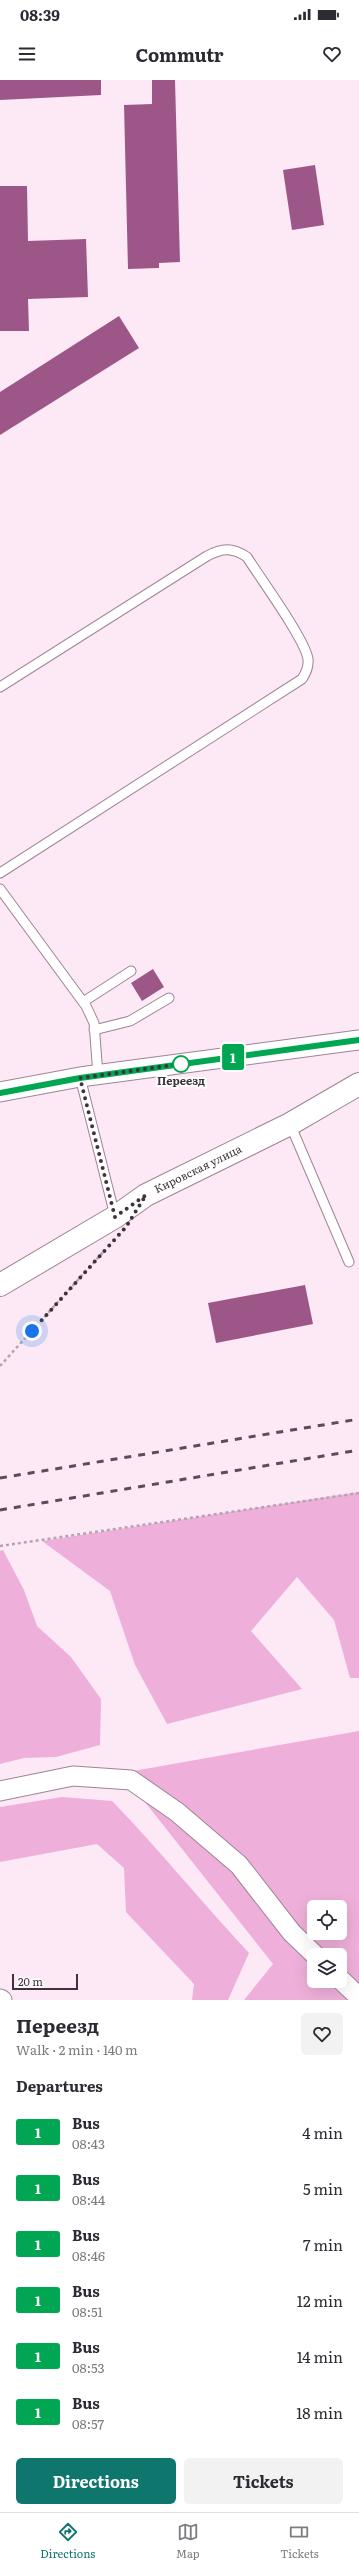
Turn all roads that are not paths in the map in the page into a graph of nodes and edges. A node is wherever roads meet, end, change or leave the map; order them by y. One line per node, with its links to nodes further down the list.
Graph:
1 (0, 687): 2 (lane)
2 (0, 873)
3 (0, 889): 6 (lane)
4 (130, 971): 6 (lane)
5 (169, 998): 7 (lane)
6 (83, 1002): 7 (lane)
7 (94, 1030): 9 (lane)
8 (359, 1040): 9 (street)
9 (89, 1076): 11 (street); 13 (lane)
10 (359, 1084): 12 (main road, Кировская улица)
11 (0, 1092)
12 (290, 1124): 13 (main road, Кировская улица); 14 (lane)
13 (115, 1217): 15 (main road, Кировская улица)
14 (349, 1262)
15 (0, 1285)
16 (0, 1791): 17 (street)
17 (308, 1948)
18 (347, 1986): 19 (street)
19 (359, 1997)

